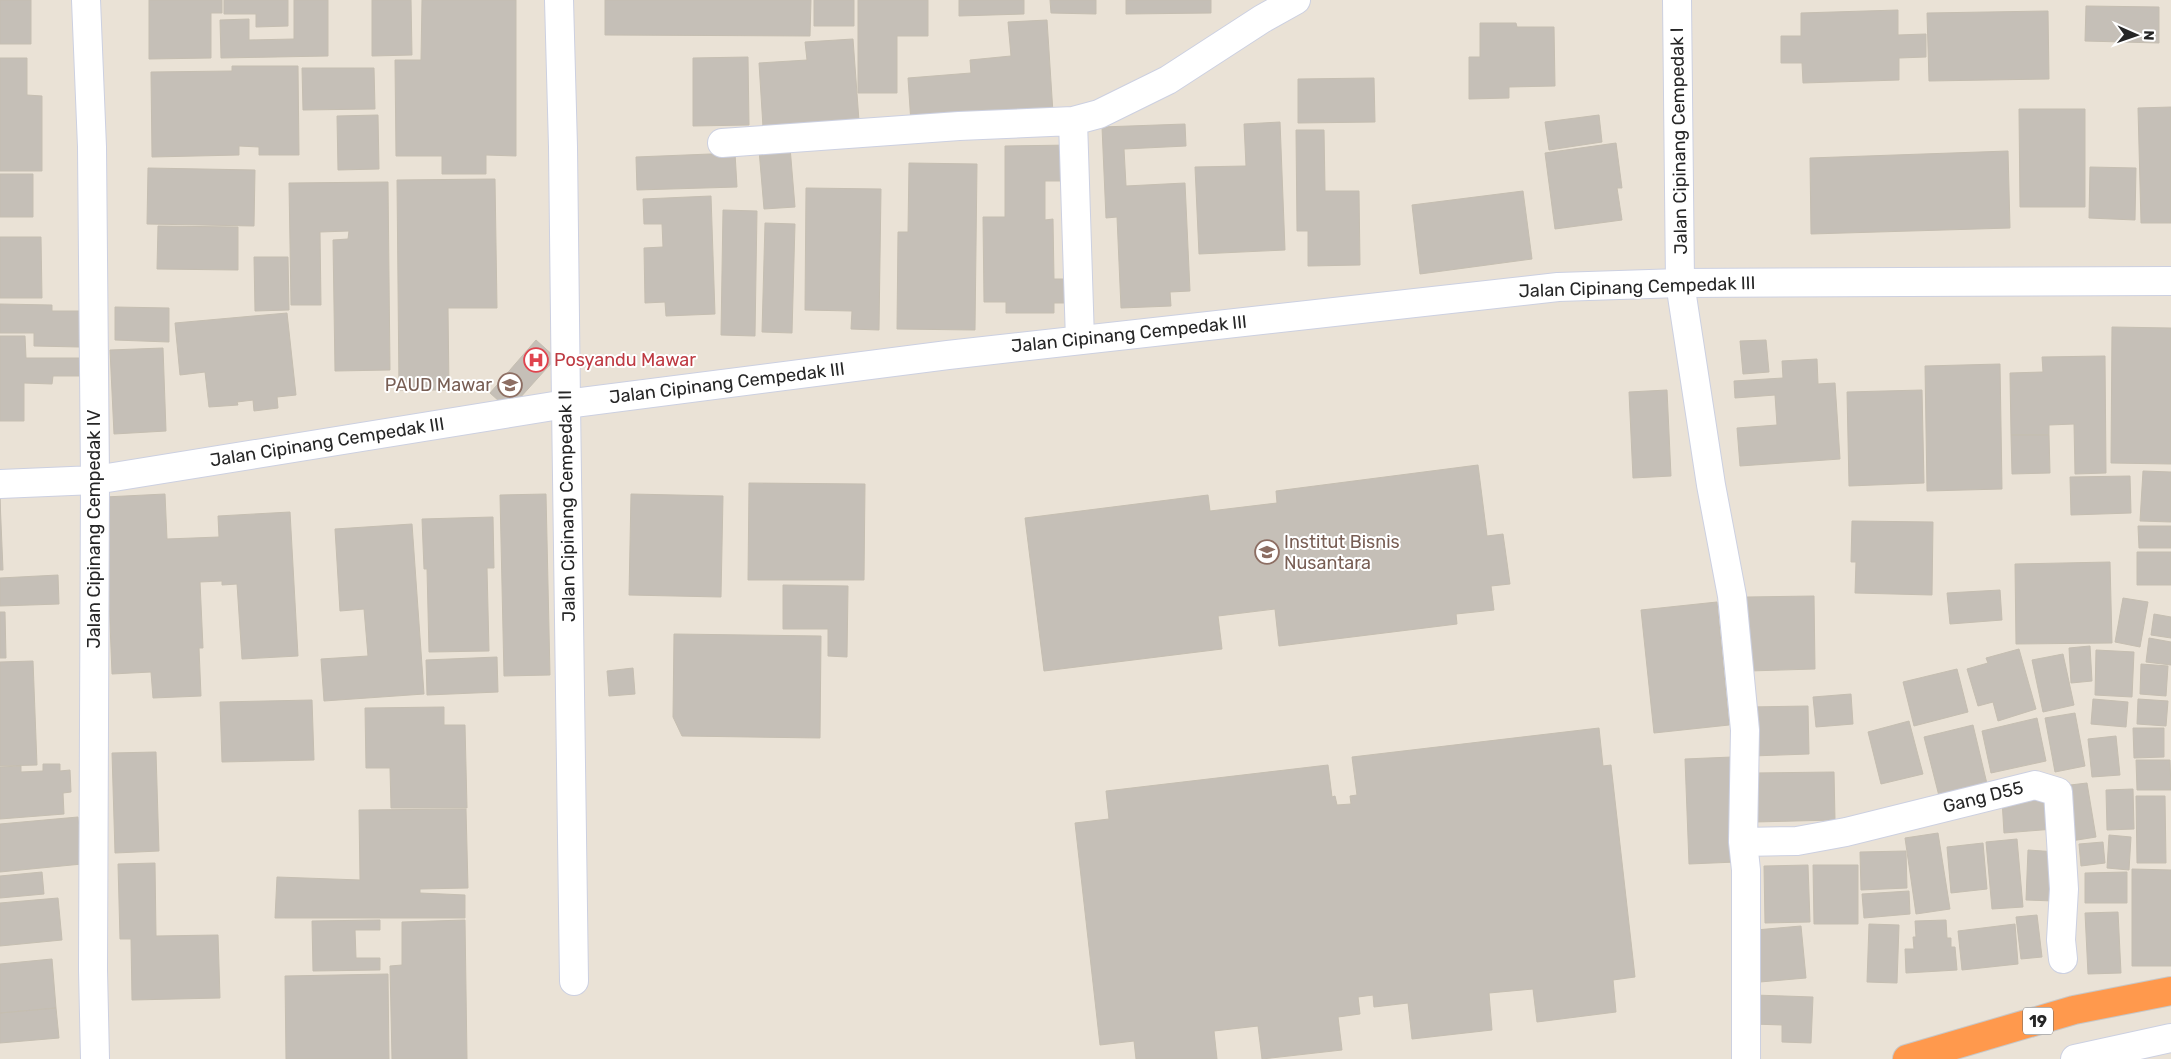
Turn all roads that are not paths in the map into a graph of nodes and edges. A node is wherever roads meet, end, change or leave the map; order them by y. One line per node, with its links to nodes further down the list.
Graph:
1 (86, 0): 11 (street, Jalan Cipinang Cempedak IV)
2 (558, 0): 10 (street, Jalan Cipinang Cempedak II)
3 (1296, 0): 5 (street)
4 (1677, 0): 8 (street, Jalan Cipinang Cempedak I)
5 (1073, 121): 6 (street); 9 (street)
6 (722, 143)
7 (2171, 281): 8 (street, Jalan Cipinang Cempedak III)
8 (1680, 283): 9 (street, Jalan Cipinang Cempedak III); 13 (street, Jalan Cipinang Cempedak I)
9 (1080, 340): 10 (street, Jalan Cipinang Cempedak III)
10 (566, 404): 11 (street, Jalan Cipinang Cempedak III); 15 (street, Jalan Cipinang Cempedak II)
11 (95, 480): 12 (street, Jalan Cipinang Cempedak III); 18 (street, Jalan Cipinang Cempedak IV)
12 (0, 484)
13 (1743, 842): 14 (street, Gang D55); 19 (street, Jalan Cipinang Cempedak I)
14 (2063, 959)
15 (574, 981)
16 (2171, 991): 20 (highway, 19)
17 (2171, 1038): 21 (street)
18 (95, 1059)
19 (1746, 1059)
20 (1907, 1059)
21 (2075, 1059)

